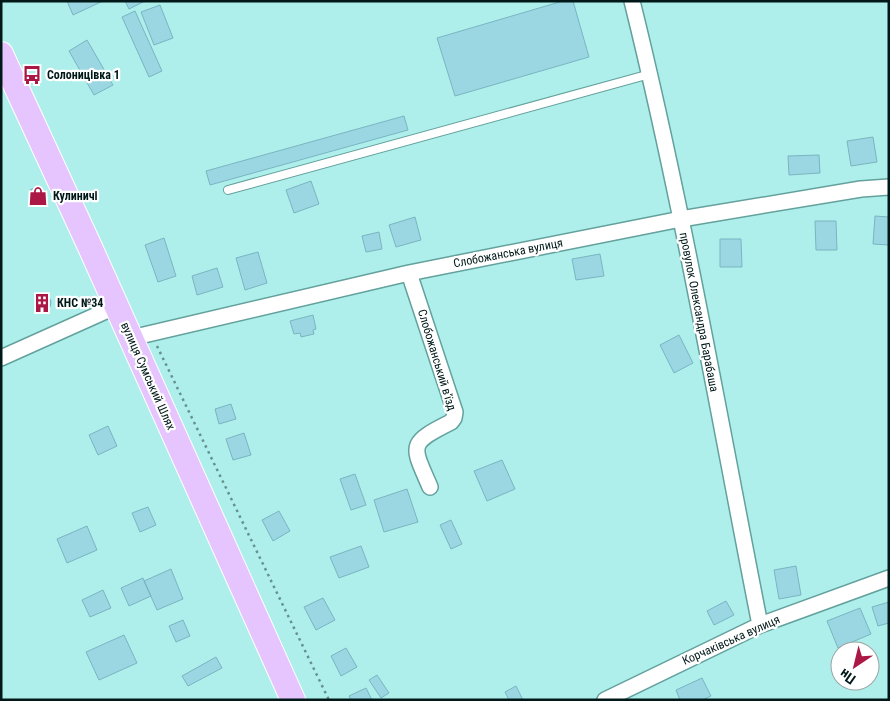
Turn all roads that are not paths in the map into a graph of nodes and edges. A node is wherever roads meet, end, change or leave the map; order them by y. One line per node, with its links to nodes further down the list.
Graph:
1 (632, 1): 3 (street, провулок Олександра Барабаша)
2 (1, 54): 8 (main road, вулиця Сумський Шлях)
3 (650, 74): 5 (lane); 6 (street, провулок Олександра Барабаша)
4 (889, 187): 6 (street, Слобожанська вулиця)
5 (228, 190)
6 (681, 219): 7 (street, Слобожанська вулиця); 13 (street, провулок Олександра Барабаша)
7 (409, 273): 9 (street, Слобожанська вулиця); 11 (street, Слобожанський в'їзд)
8 (117, 306): 9 (main road, вулиця Сумський Шлях); 10 (street)
9 (141, 335): 14 (main road, вулиця Сумський Шлях)
10 (1, 358)
11 (430, 486)
12 (889, 578): 13 (street, Корчаківська вулиця)
13 (760, 625): 15 (street, Корчаківська вулиця)
14 (293, 700)
15 (605, 700)

